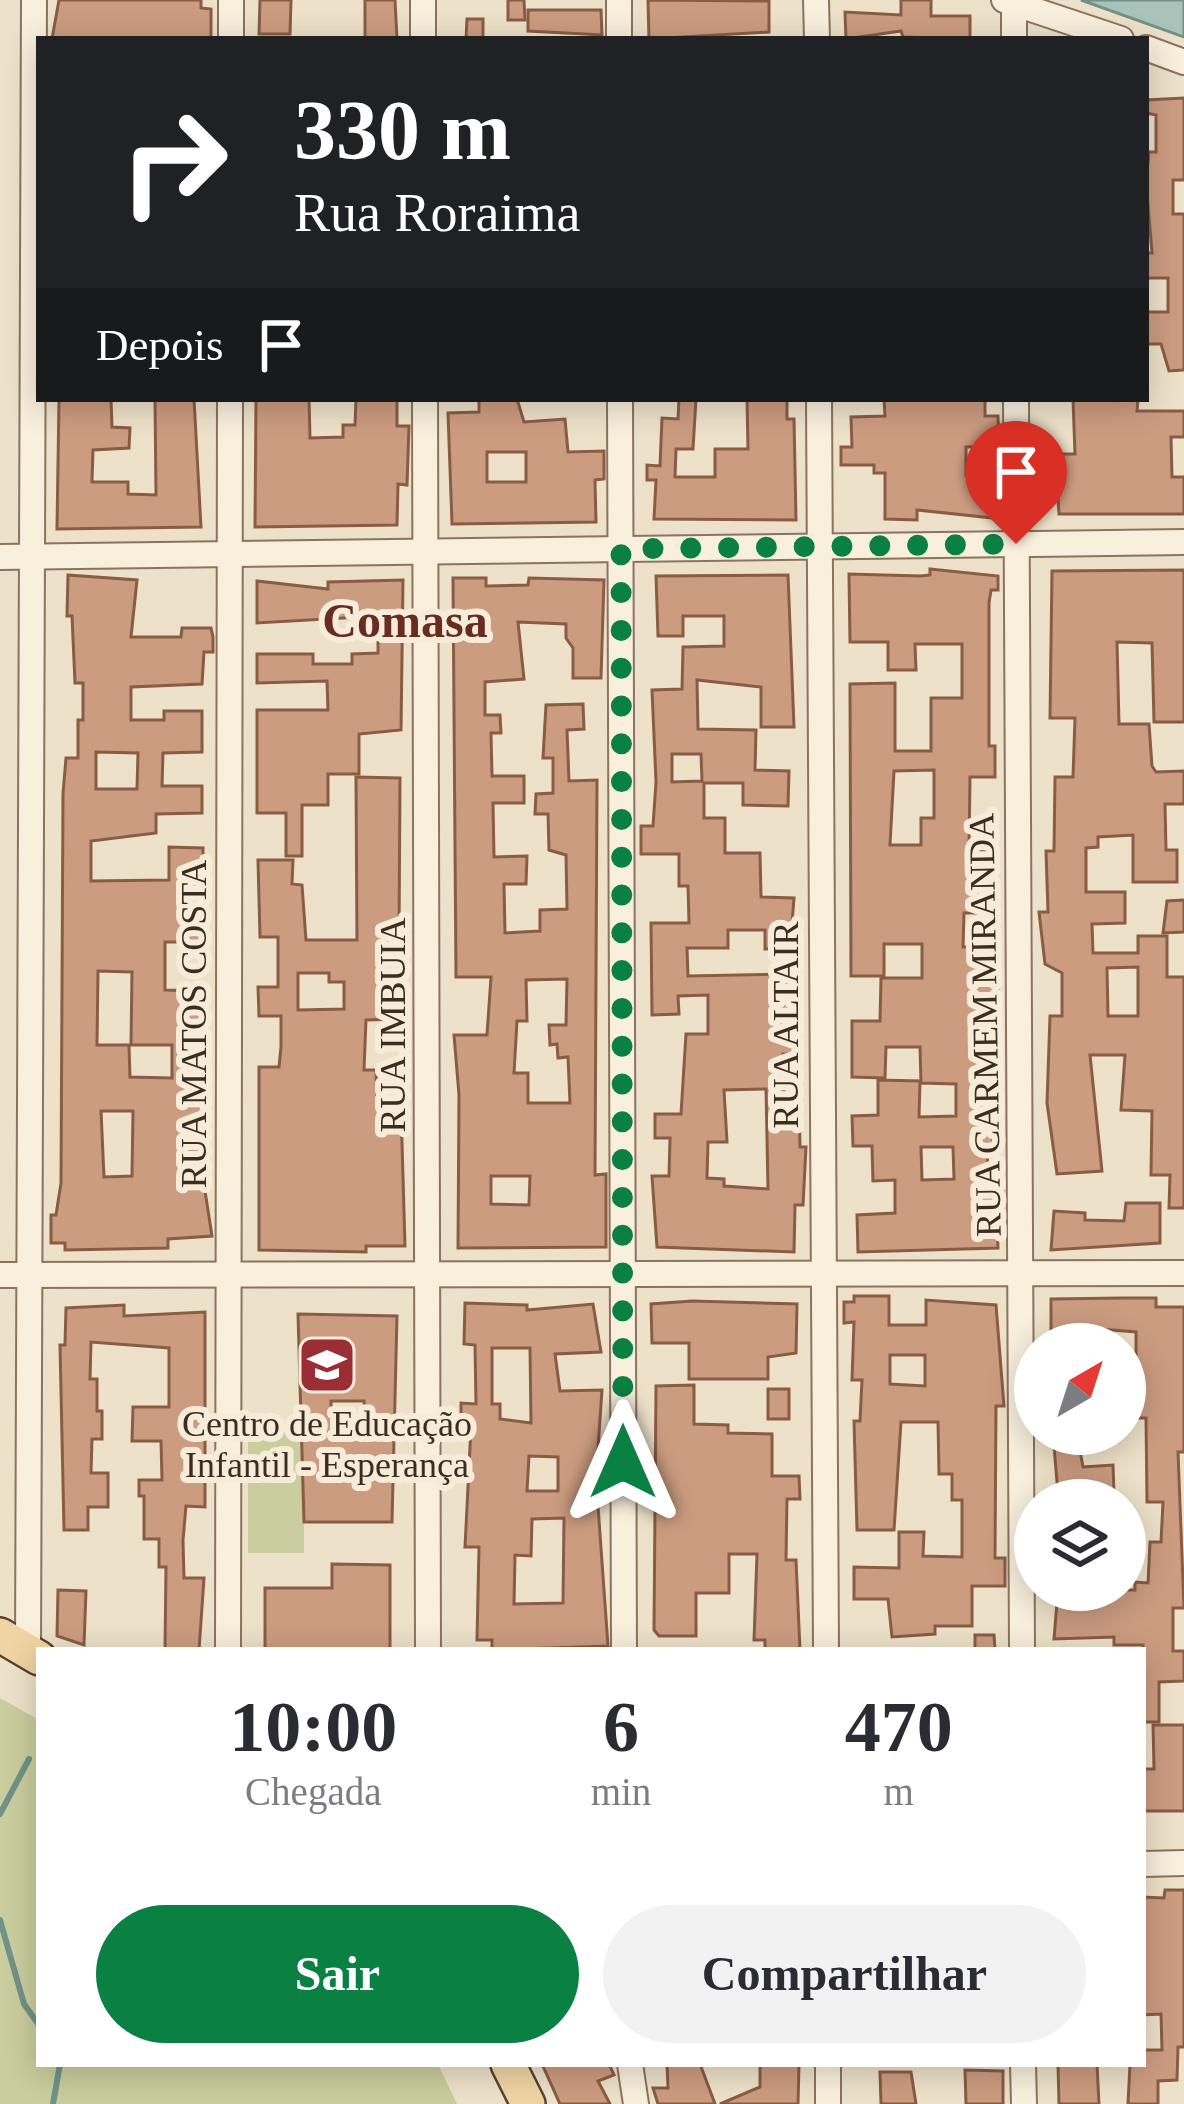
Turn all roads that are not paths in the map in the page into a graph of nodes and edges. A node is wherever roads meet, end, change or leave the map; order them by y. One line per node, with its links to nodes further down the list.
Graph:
1 (34, 0): 26 (street)
2 (231, 0): 7 (street)
3 (423, 0): 8 (street)
4 (619, 0): 9 (street)
5 (817, 0): 10 (street)
6 (1009, 1): 11 (street); 12 (street)
7 (231, 36)
8 (424, 36)
9 (619, 36)
10 (817, 36)
11 (1014, 36)
12 (1112, 36)
13 (1149, 49): 14 (street)
14 (1184, 62)
15 (230, 402): 25 (street, RUA MATOS COSTA)
16 (425, 402): 24 (street, RUA IMBUIA)
17 (620, 402): 23 (street)
18 (819, 402): 22 (street, RUA ALTAIR)
19 (1016, 402): 21 (street, RUA CARMEM MIRANDA)
20 (1184, 542): 21 (street)
21 (1016, 544): 22 (street); 28 (street, RUA CARMEM MIRANDA)
22 (820, 547): 23 (street); 33 (street, RUA ALTAIR)
23 (621, 549): 24 (street); 32 (street)
24 (426, 551): 25 (street); 31 (street, RUA IMBUIA)
25 (230, 554): 26 (street); 30 (street, RUA MATOS COSTA)
26 (32, 556): 27 (street); 35 (street)
27 (0, 557)
28 (1023, 1273): 29 (street); 33 (street); 40 (street, RUA CARMEM MIRANDA)
29 (1184, 1273)
30 (230, 1274): 31 (street); 35 (street); 36 (street, RUA MATOS COSTA)
31 (430, 1274): 32 (street); 37 (street, RUA IMBUIA)
32 (623, 1274): 33 (street); 38 (street)
33 (824, 1274): 39 (street, RUA ALTAIR)
34 (0, 1275): 35 (street)
35 (30, 1275): 41 (street)
36 (228, 1647)
37 (428, 1647)
38 (624, 1647)
39 (826, 1647)
40 (1022, 1647)
41 (22, 1648)
42 (1184, 1863): 43 (street)
43 (1146, 1864)
44 (510, 2067): 48 (main road)
45 (630, 2067): 49 (street)
46 (828, 2067): 50 (street)
47 (1023, 2067): 51 (street)
48 (528, 2104)
49 (636, 2104)
50 (828, 2104)
51 (1024, 2104)

